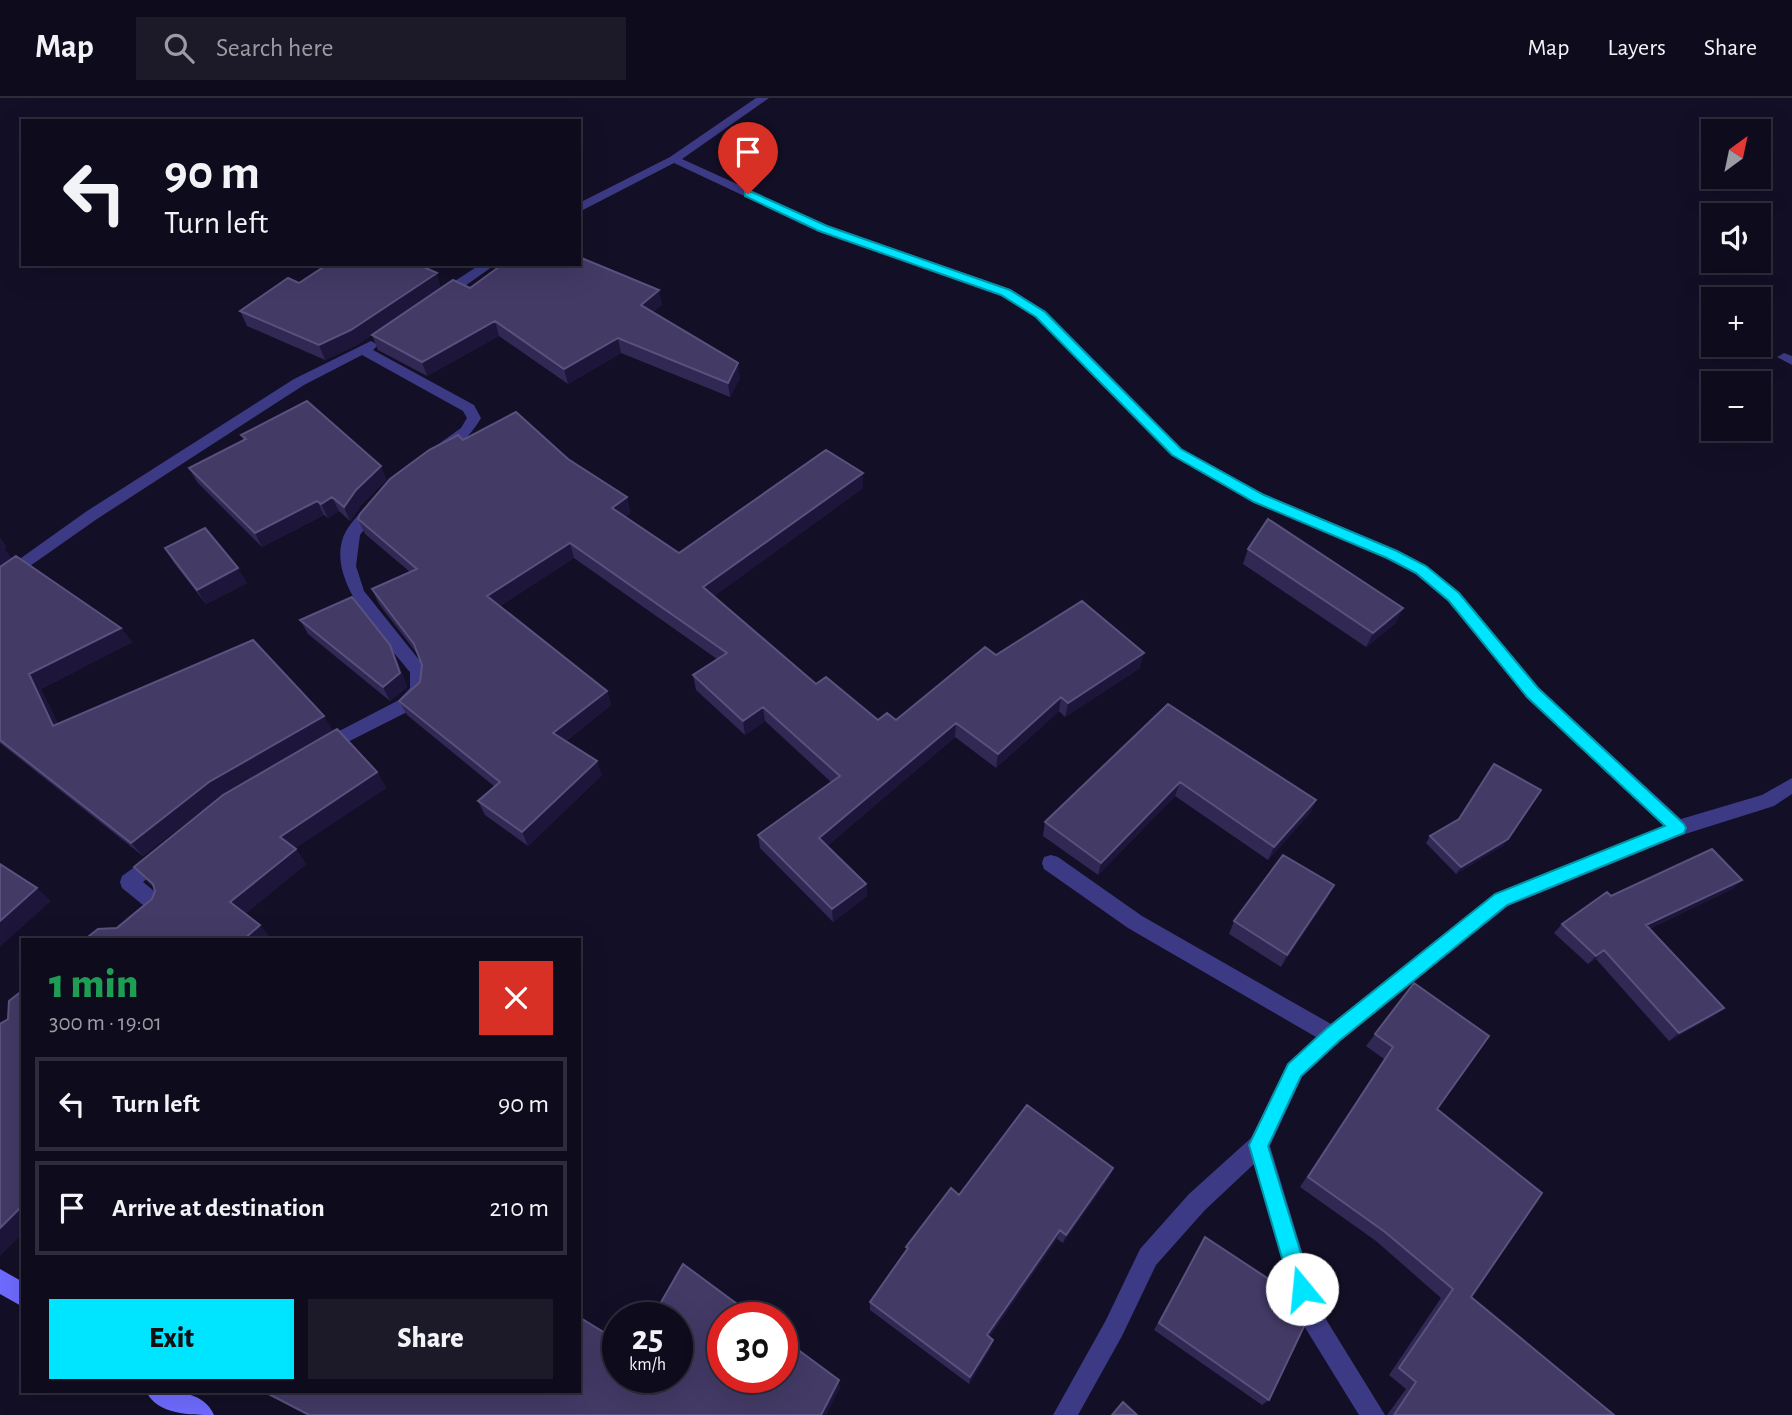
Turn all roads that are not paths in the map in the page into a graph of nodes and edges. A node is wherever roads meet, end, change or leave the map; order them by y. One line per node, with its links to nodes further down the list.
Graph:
1 (763, 98): 2 (street)
2 (674, 159): 3 (street); 13 (street)
3 (581, 207)
4 (487, 266): 5 (street)
5 (435, 300)
6 (384, 336): 7 (street)
7 (363, 350): 8 (street); 10 (street)
8 (423, 462)
9 (383, 495): 11 (street)
10 (0, 581)
11 (312, 754)
12 (1792, 785): 13 (street)
13 (1678, 828): 17 (street)
14 (173, 847): 16 (street)
15 (1051, 863): 17 (street)
16 (118, 938)
17 (1332, 1035): 18 (street)
18 (1259, 1145): 23 (street); 24 (street)
19 (0, 1280): 20 (street)
20 (21, 1295)
21 (162, 1393): 22 (street)
22 (202, 1415)
23 (1065, 1415)
24 (1373, 1415)

